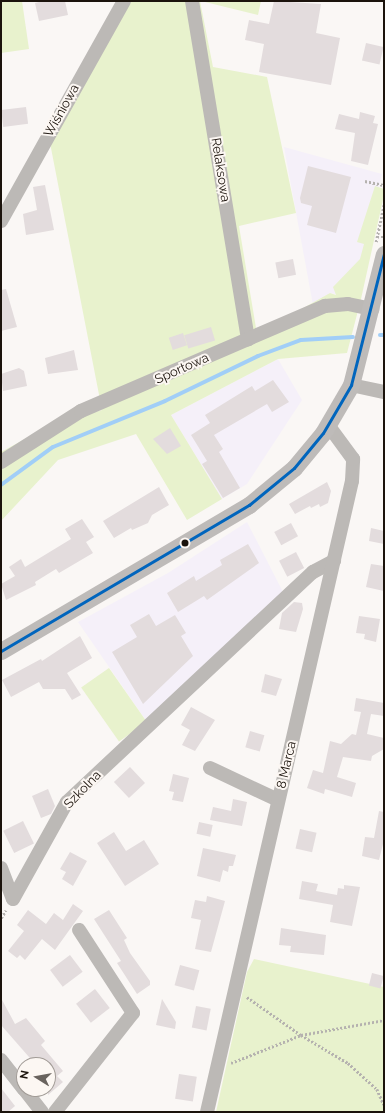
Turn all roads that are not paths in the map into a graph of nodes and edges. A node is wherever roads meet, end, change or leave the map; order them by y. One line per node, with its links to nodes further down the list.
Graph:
1 (124, 1): 3 (street, Wiśniowa)
2 (192, 1): 6 (street, Relaksowa)
3 (1, 221)
4 (384, 254): 5 (main road)
5 (372, 309): 6 (street, Sportowa); 7 (main road)
6 (248, 339): 10 (street, Sportowa)
7 (351, 385): 8 (street); 9 (main road)
8 (384, 392)
9 (328, 425): 11 (street, 8 Marca); 12 (main road)
10 (1, 462)
11 (334, 561): 14 (street, 8 Marca); 15 (street, Szkolna)
12 (1, 651)
13 (210, 768): 14 (street)
14 (278, 800): 22 (street, 8 Marca)
15 (1, 868)
16 (79, 930): 21 (street)
17 (1, 1060): 18 (street)
18 (16, 1079)
19 (30, 1097): 20 (street)
20 (42, 1112)
21 (56, 1112)
22 (207, 1112)

